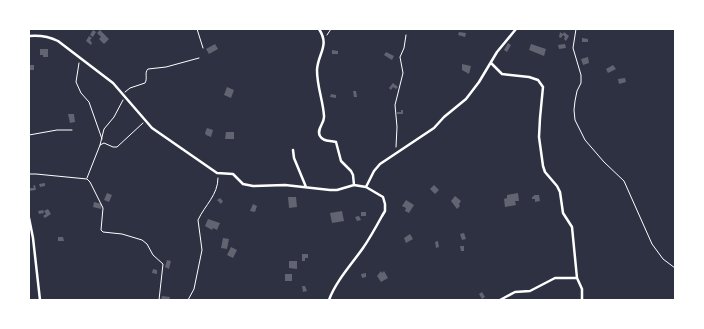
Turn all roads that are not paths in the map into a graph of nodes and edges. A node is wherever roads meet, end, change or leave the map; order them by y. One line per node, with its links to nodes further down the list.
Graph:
1 (319, 29): 6 (street)
2 (516, 29): 4 (street)
3 (29, 36): 7 (street)
4 (491, 63): 8 (street); 10 (street)
5 (293, 150): 7 (street)
6 (354, 185): 7 (street); 8 (street)
7 (306, 187)
8 (366, 187): 12 (street)
9 (29, 218): 11 (street)
10 (577, 278): 13 (street); 14 (street)
11 (40, 300)
12 (329, 300)
13 (500, 300)
14 (582, 300)

